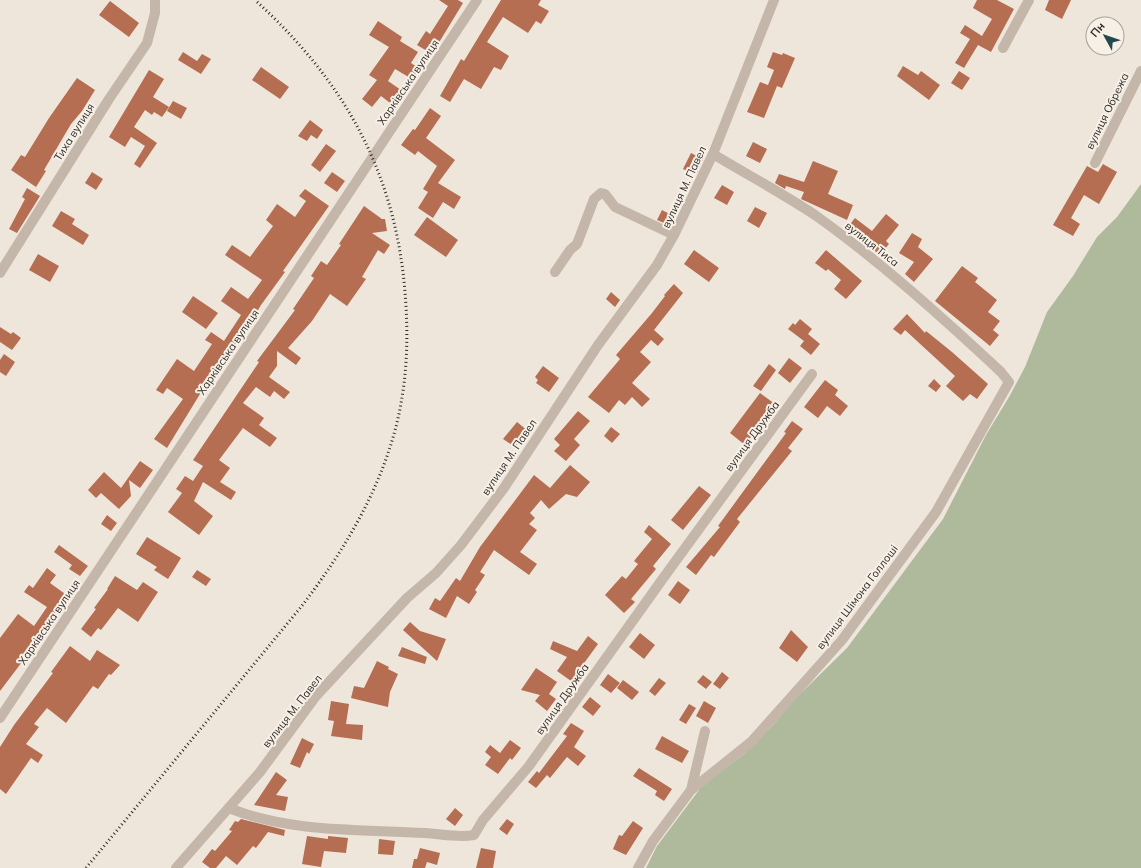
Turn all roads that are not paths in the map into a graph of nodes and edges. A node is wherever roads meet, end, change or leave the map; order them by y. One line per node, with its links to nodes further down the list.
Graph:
1 (155, 0): 11 (street, Тиха вулиця)
2 (477, 0): 14 (street, Харківська вулиця)
3 (774, 0): 7 (street, вулиця М. Павел)
4 (1028, 0): 5 (street)
5 (1003, 48)
6 (1141, 70): 8 (street, вулиця Обрежа)
7 (712, 154): 9 (street, вулиця М. Павел); 12 (street, вулиця Тиса)
8 (1096, 163)
9 (674, 236): 10 (street); 17 (street, вулиця М. Павел)
10 (555, 272)
11 (0, 273)
12 (1001, 372): 16 (street, вулиця Шімона Голлоші)
13 (812, 374): 17 (street, вулиця Дружба)
14 (0, 718)
15 (705, 731): 16 (street)
16 (691, 790): 19 (street, вулиця Шімона Голлоші)
17 (229, 808): 18 (street, вулиця М. Павел)
18 (176, 868)
19 (638, 868)

